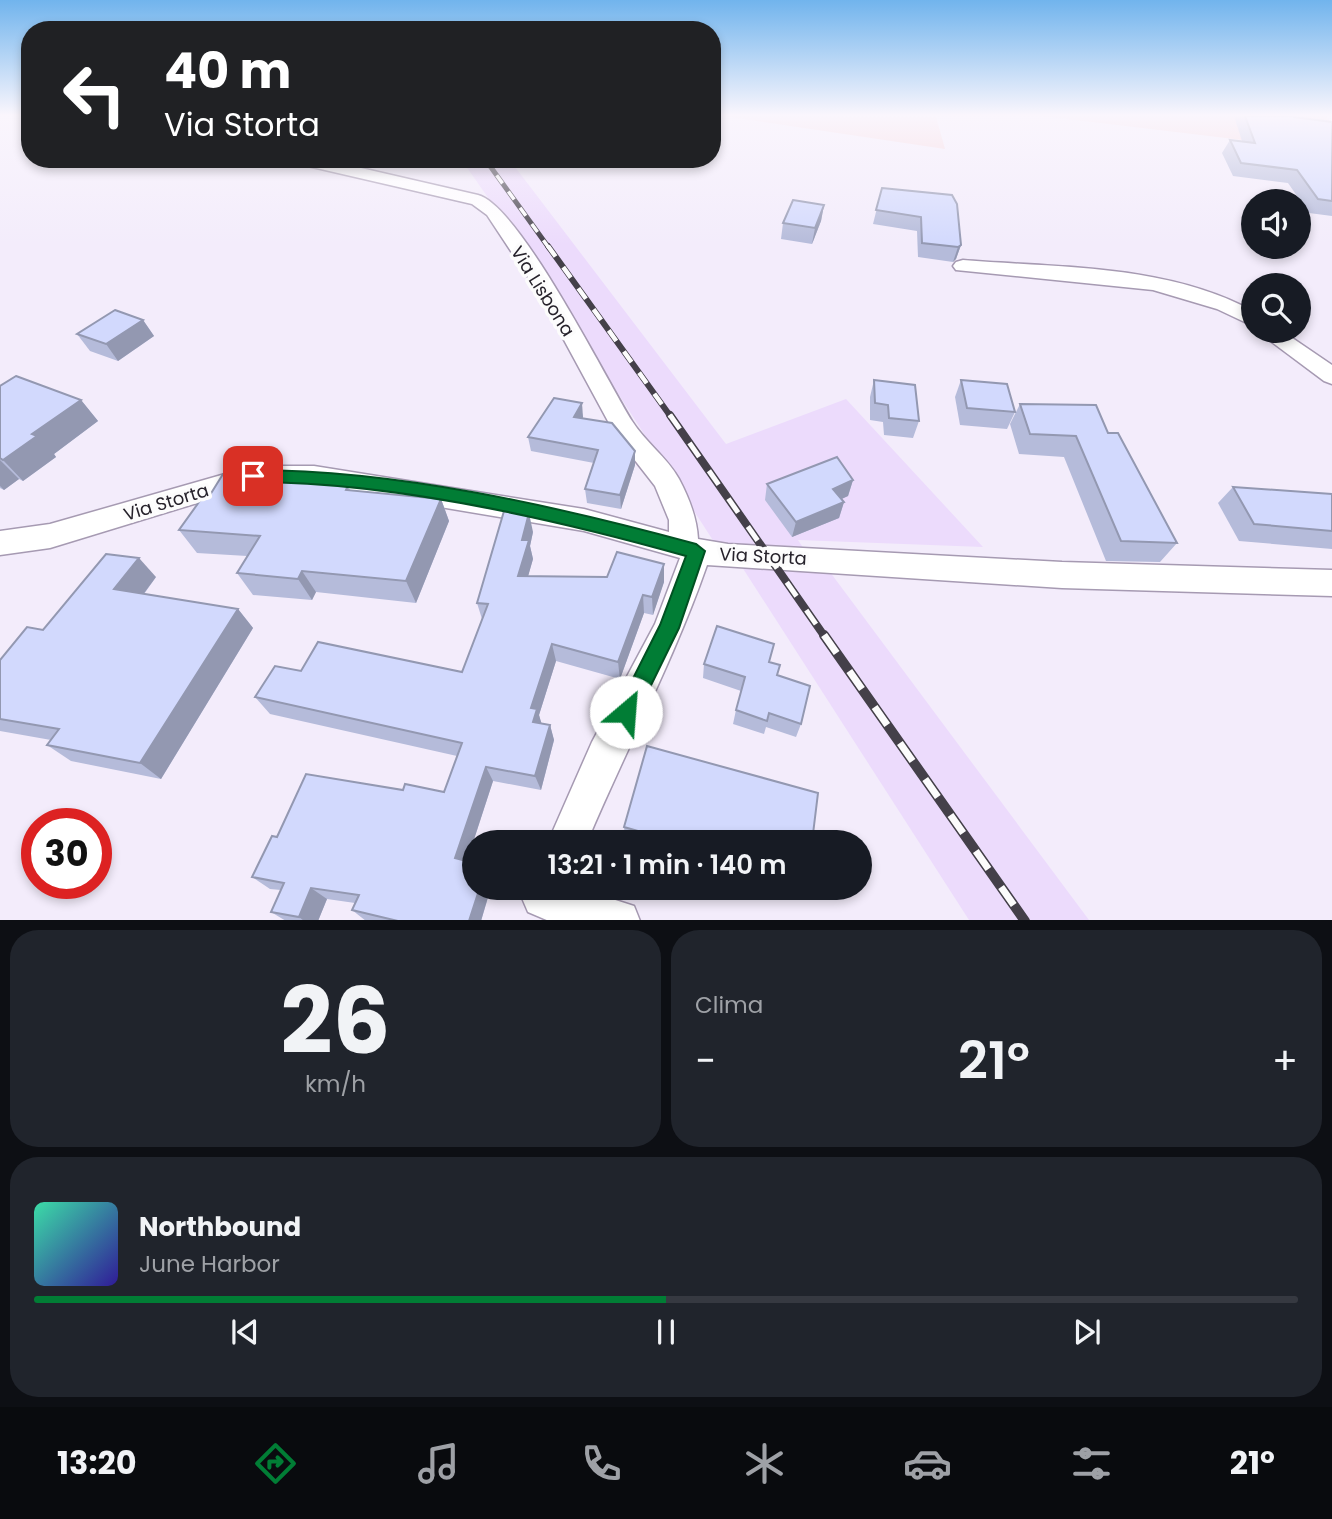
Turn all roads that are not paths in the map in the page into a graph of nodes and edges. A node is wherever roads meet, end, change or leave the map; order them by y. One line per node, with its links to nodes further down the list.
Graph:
1 (338, 168): 7 (street, Via Lisbona)
2 (962, 266): 3 (street)
3 (1241, 313)
4 (1285, 343): 5 (street)
5 (1332, 376)
6 (0, 543): 7 (street, Via Storta)
7 (690, 549): 8 (street, Via Storta); 9 (street)
8 (1332, 583)
9 (572, 830)
10 (540, 902): 11 (street)
11 (619, 920)

